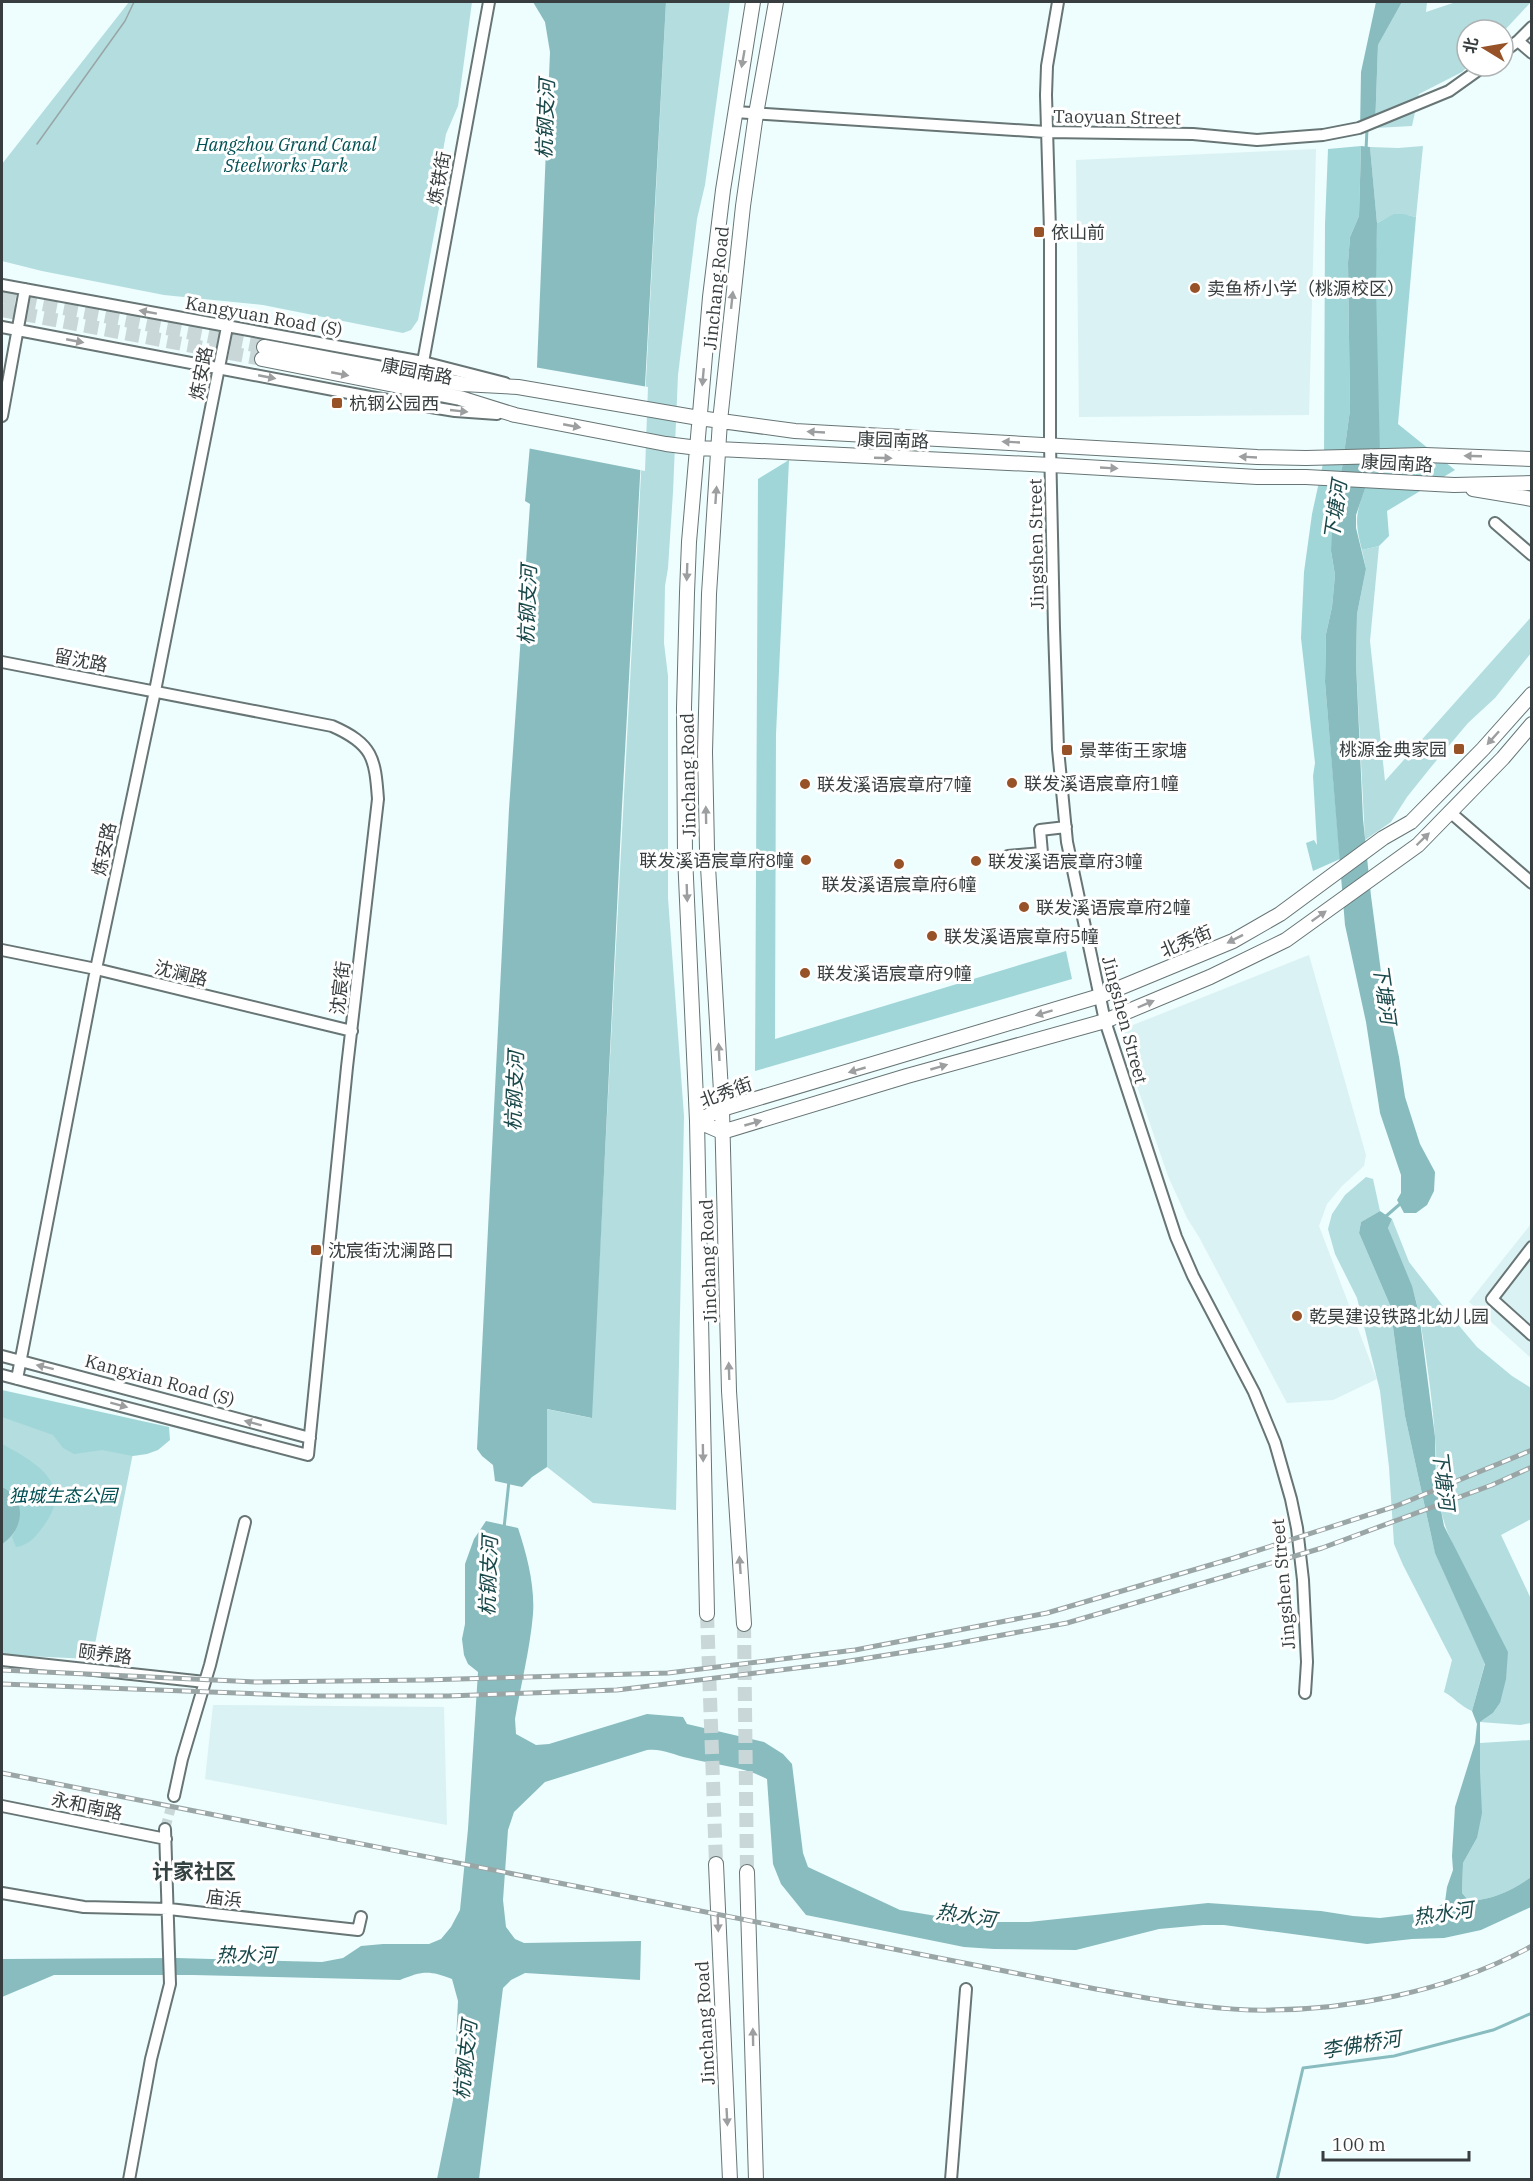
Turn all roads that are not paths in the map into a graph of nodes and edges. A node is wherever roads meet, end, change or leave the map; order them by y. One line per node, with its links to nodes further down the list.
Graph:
1 (489, 2): 18 (street, 炼铁街)
2 (753, 2): 10 (main road, Jinchang Road, one-way to 10)
3 (776, 2): 11 (main road, Jinchang Road)
4 (1058, 2): 12 (street, Jingshen Street)
5 (1532, 27): 6 (street)
6 (1518, 41): 7 (street); 8 (street)
7 (1515, 43)
8 (1532, 53)
9 (1467, 78): 12 (street, Taoyuan Street)
10 (735, 112): 11 (street, Taoyuan Street); 23 (main road, Jinchang Road, one-way to 23)
11 (756, 114): 12 (street, Taoyuan Street); 24 (main road, Jinchang Road, one-way to 11)
12 (1046, 132): 25 (street, Jingshen Street)
13 (2, 285): 14 (street, Kangyuan Road (S))
14 (25, 290): 16 (street, Kangyuan Road (S), one-way to 14); 17 (street)
15 (2, 327): 17 (street)
16 (226, 327): 18 (street, Kangyuan Road (S)); 19 (street, 炼安路)
17 (18, 330): 19 (street, one-way to 19); 22 (street)
18 (423, 362): 20 (street, Kangyuan Road (S))
19 (219, 368): 21 (street, one-way to 21); 36 (street, 炼安路)
20 (518, 387): 21 (main road, 康园南路, one-way to 21); 23 (main road, 康园南路)
21 (515, 415): 26 (main road, 康园南路, one-way to 26)
22 (2, 416)
23 (699, 418): 24 (main road, 康园南路); 26 (main road, Jinchang Road)
24 (720, 421): 25 (main road, 康园南路, one-way to 24); 27 (main road, Jinchang Road)
25 (1050, 444): 28 (main road, 康园南路, one-way to 25); 29 (street, Jingshen Street)
26 (698, 448): 27 (main road, 康园南路); 49 (main road, Jinchang Road, one-way to 49)
27 (719, 450): 29 (main road, 康园南路, one-way to 29); 48 (main road, Jinchang Road, one-way to 27)
28 (1532, 459)
29 (1051, 465): 31 (main road, 康园南路, one-way to 31); 40 (street, Jingshen Street)
30 (1532, 483): 31 (main road, 康园南路)
31 (1454, 484): 32 (main road)
32 (1532, 499)
33 (1495, 524): 34 (street)
34 (1532, 555)
35 (2, 662): 36 (street, 留沈路)
36 (155, 691): 44 (street, 炼安路); 47 (street, 沈宸街)
37 (1532, 694): 45 (main road, 北秀街, one-way to 45)
38 (1532, 724): 39 (main road)
39 (1450, 812): 42 (street); 46 (main road, 北秀街, one-way to 39)
40 (1065, 827): 41 (street); 45 (street, Jingshen Street)
41 (1008, 856)
42 (1532, 883)
43 (2, 950): 44 (street, 沈澜路)
44 (96, 969): 47 (street, 沈澜路); 54 (street, 炼安路)
45 (1100, 996): 46 (street, Jingshen Street); 48 (main road, 北秀街, one-way to 48)
46 (1105, 1021): 50 (main road, 北秀街, one-way to 46); 64 (street, Jingshen Street)
47 (352, 1031): 57 (street, 沈宸街)
48 (722, 1109): 49 (main road, 北秀街); 50 (main road, Jinchang Road)
49 (697, 1121): 50 (main road, 北秀街); 60 (main road, Jinchang Road, one-way to 60)
50 (722, 1131): 61 (main road, Jinchang Road, one-way to 50)
51 (1532, 1247): 52 (street)
52 (1532, 1335)
53 (2, 1356): 54 (street, Kangxian Road (S))
54 (20, 1360): 56 (street, 炼安路); 57 (street, Kangxian Road (S), one-way to 54)
55 (2, 1375): 56 (street, Kangxian Road (S))
56 (17, 1379): 58 (street, Kangxian Road (S), one-way to 58)
57 (310, 1438): 58 (street, 沈宸街)
58 (308, 1455)
59 (245, 1522): 63 (street)
60 (707, 1614)
61 (744, 1624)
62 (2, 1660): 63 (street, 颐养路)
63 (205, 1682): 65 (street)
64 (1305, 1693)
65 (174, 1796)
66 (2, 1806): 70 (street, 永和南路)
67 (716, 1864): 74 (main road, Jinchang Road, one-way to 74)
68 (747, 1872): 75 (main road, one-way to 68)
69 (2, 1893): 70 (street, 庙浜)
70 (169, 1909): 71 (street, 庙浜); 73 (street)
71 (361, 1917)
72 (966, 1989): 76 (street)
73 (129, 2180)
74 (730, 2180)
75 (756, 2180)
76 (951, 2180)

